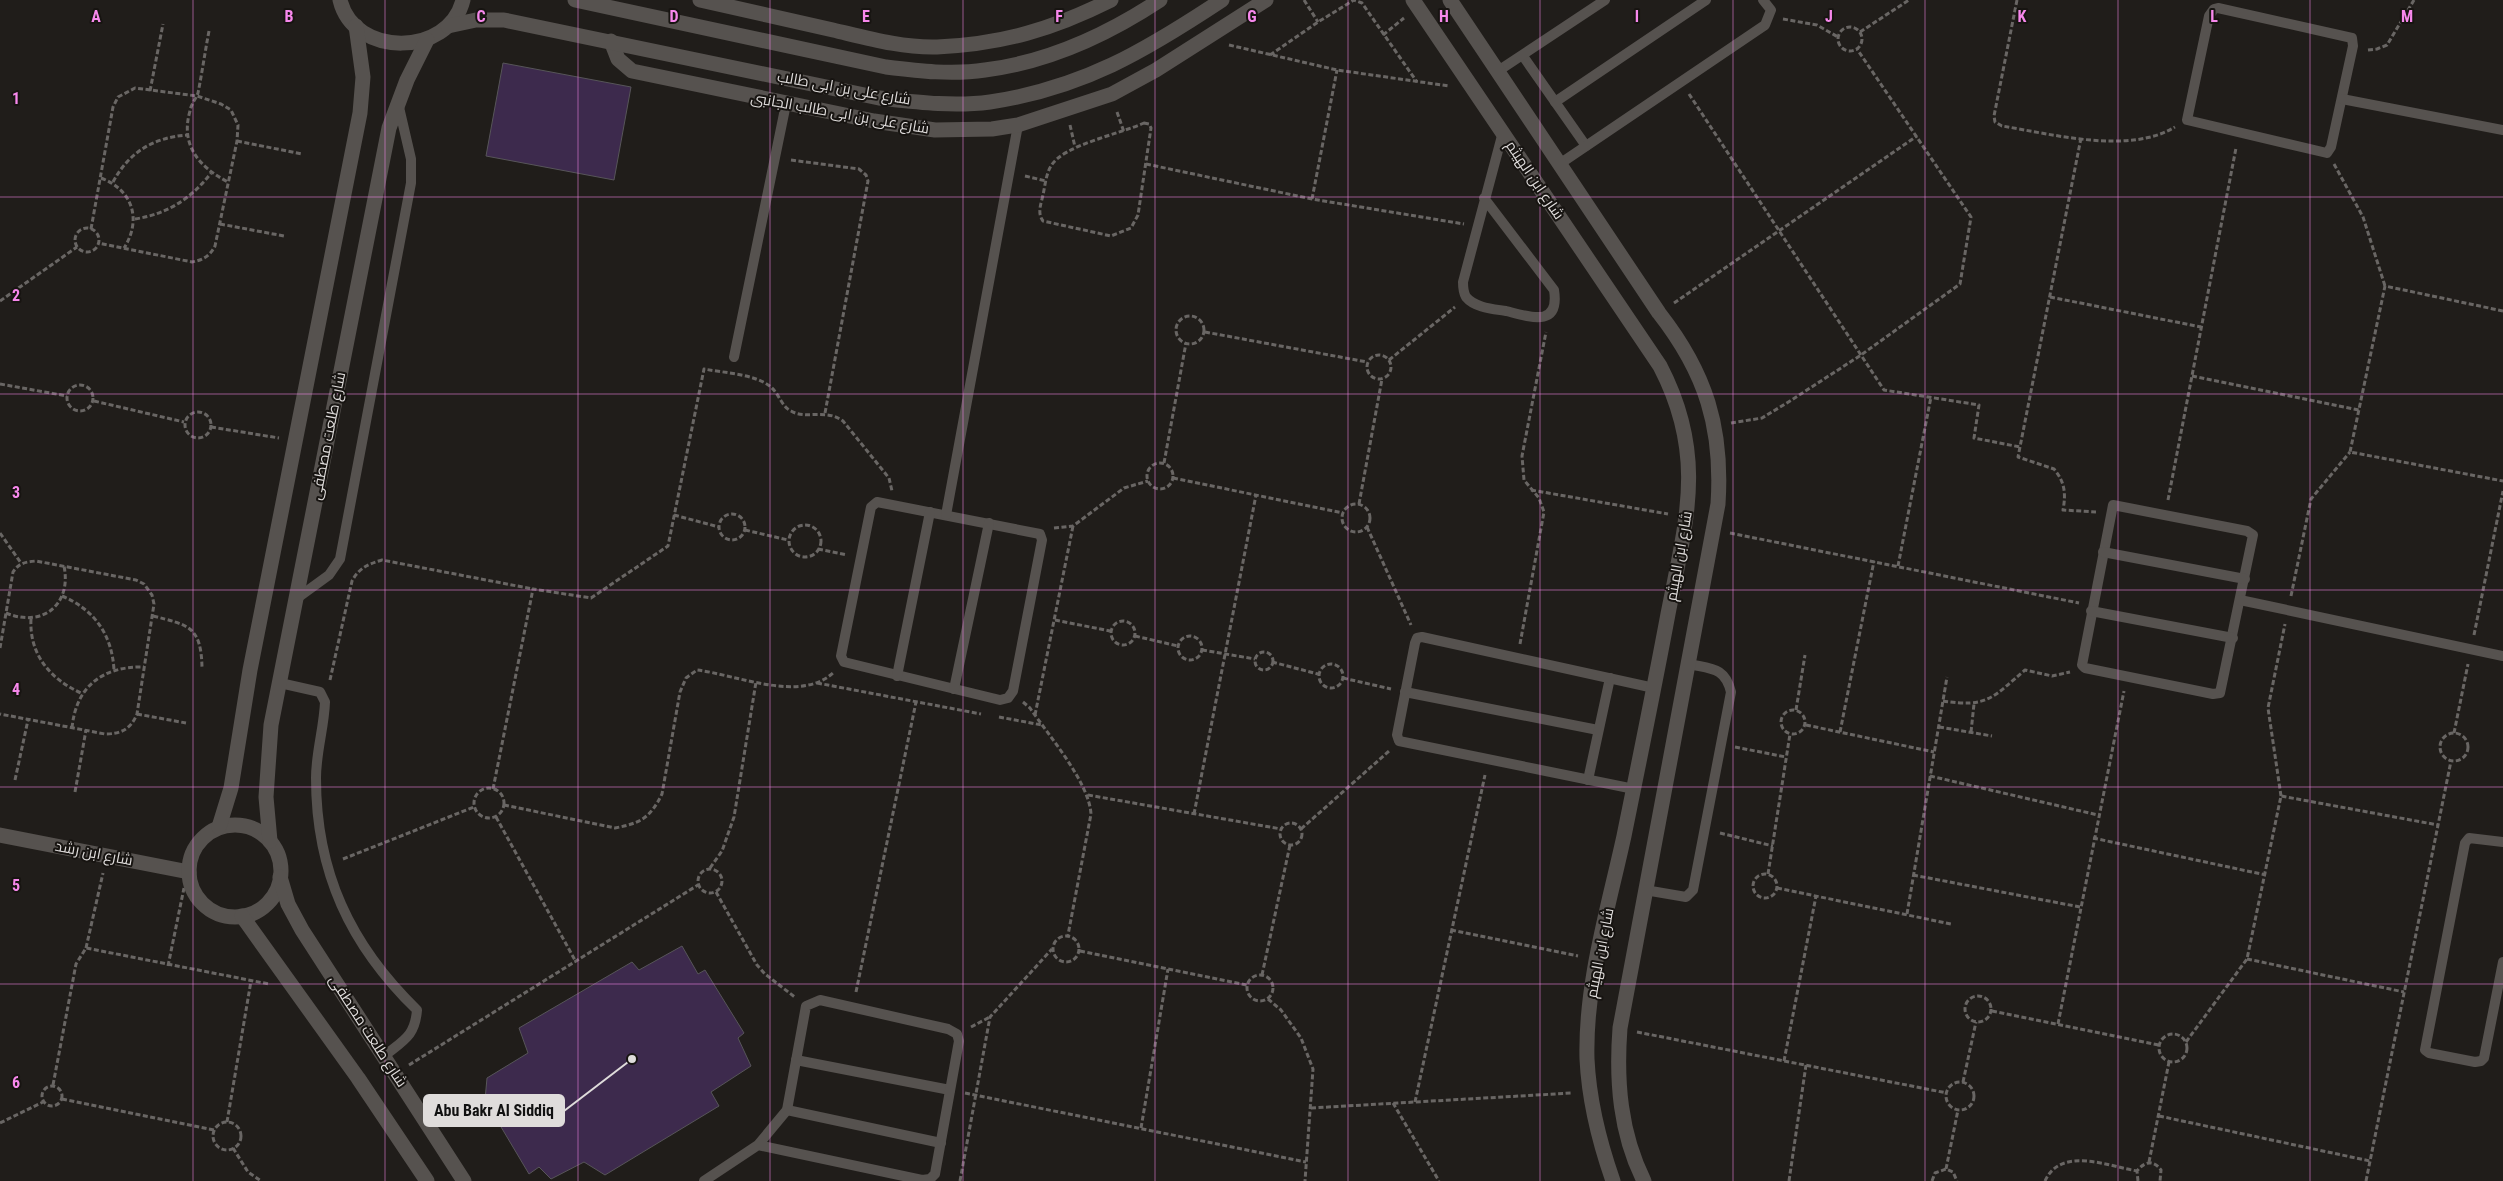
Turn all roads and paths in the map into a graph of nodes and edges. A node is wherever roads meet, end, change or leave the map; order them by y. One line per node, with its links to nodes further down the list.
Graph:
1 (463, 0): 23 (street)
2 (575, 0): 18 (street, شارع على بن ابى طالب)
3 (700, 0): 4 (street)
4 (1111, 0)
5 (1160, 0): 18 (street, شارع على بن ابى طالب)
6 (1222, 0): 30 (street, شارع على بن ابى طالب)
7 (1266, 0): 28 (street, شارع على بن ابى طالب الجانبى)
8 (1304, 0): 20 (path)
9 (1450, 0): 36 (street, شارع ابن الهيثم)
10 (1605, 0): 34 (lane)
11 (1706, 0): 43 (lane)
12 (1764, 0): 19 (lane)
13 (1909, 0): 25 (path)
14 (2017, 0): 53 (path)
15 (2414, 0): 31 (path)
16 (338, 2): 22 (street)
17 (1416, 4): 26 (path); 39 (street, شارع ابن الهيثم)
18 (623, 5)
19 (1769, 19): 27 (path); 38 (lane)
20 (1318, 22): 26 (path); 33 (path)
21 (163, 24): 40 (path)
22 (356, 26): 29 (street); 103 (street, شارع طلعت مصطفى)
23 (448, 26): 29 (street); 30 (street, شارع على بن ابى طالب)
24 (209, 31): 41 (path)
25 (1860, 32): 27 (path); 32 (path)
26 (1383, 35): 37 (path)
27 (1838, 37): 32 (path)
28 (1204, 39): 33 (path); 47 (street, شارع على بن ابى طالب الجانبى)
29 (427, 40): 44 (street, شارع طلعت مصطفى)
30 (611, 41): 45 (street, شارع على بن ابى طالب الجانبى)
31 (2353, 46): 42 (lane); 46 (lane)
32 (1857, 49): 52 (path)
33 (1269, 56): 35 (path)
34 (1523, 56): 36 (lane); 43 (lane)
35 (1337, 70): 37 (path); 67 (path)
36 (1498, 70): 60 (street, شارع ابن الهيثم)
37 (1417, 82): 39 (path)
38 (1681, 82): 55 (lane); 73 (path)
39 (1474, 90): 49 (street, شارع ابن الهيثم)
40 (150, 91): 41 (path); 63 (path)
41 (197, 96): 51 (path); 54 (path)
42 (2342, 99): 48 (lane); 56 (lane)
43 (1555, 102): 55 (lane)
44 (398, 103): 138 (street, شارع طلعت مصطفى); 138 (lane)
45 (786, 104): 47 (street, شارع على بن ابى طالب الجانبى); 58 (lane)
46 (2187, 120): 50 (lane); 53 (path)
47 (1018, 125): 62 (lane)
48 (2503, 130)
49 (1503, 132): 68 (lane); 120 (street, شارع ابن الهيثم)
50 (2239, 133): 56 (lane); 85 (path)
51 (188, 135): 61 (path); 65 (path)
52 (1917, 136): 73 (path); 88 (path)
53 (2081, 138): 80 (path)
54 (237, 141): 57 (path); 66 (path)
55 (1586, 146): 60 (lane)
56 (2327, 153): 78 (path)
57 (302, 154)
58 (775, 158): 89 (lane); 99 (path)
59 (1146, 164): 64 (path); 64 (path); 67 (path)
60 (1561, 164): 83 (street, شارع ابن الهيثم)
61 (210, 173): 66 (path); 69 (path)
62 (1009, 173): 64 (path); 119 (lane)
63 (101, 178): 65 (path); 72 (path)
64 (1046, 181)
65 (112, 182): 69 (path)
66 (228, 182): 70 (path)
67 (1312, 198): 71 (path)
68 (1484, 198): 71 (lane); 84 (lane)
69 (135, 219): 77 (path)
70 (220, 224): 74 (path); 77 (path)
71 (1477, 226): 79 (lane)
72 (91, 230): 75 (path); 76 (path)
73 (1780, 231): 83 (path); 88 (path)
74 (284, 236)
75 (98, 243): 76 (path); 77 (path)
76 (77, 247): 81 (path)
77 (124, 248)
78 (2385, 286): 82 (path); 98 (path)
79 (1466, 297): 84 (lane); 90 (path)
80 (2050, 297): 85 (path); 104 (path)
81 (0, 300)
82 (2503, 311)
83 (1659, 313): 101 (street, شارع ابن الهيثم)
84 (1550, 314): 109 (path)
85 (2201, 327): 92 (path)
86 (1205, 332): 87 (path); 87 (path); 91 (path)
87 (1186, 343): 105 (path)
88 (1862, 355): 96 (path); 101 (path)
89 (734, 357)
90 (1389, 360): 91 (path); 93 (path)
91 (1367, 362): 93 (path)
92 (2192, 376): 98 (path); 117 (path)
93 (1382, 379): 112 (path)
94 (0, 384): 95 (path)
95 (67, 396): 97 (path); 97 (path)
96 (1931, 397): 104 (path); 134 (path)
97 (94, 401): 100 (path)
98 (2359, 410): 108 (path)
99 (825, 413): 113 (path); 118 (path)
100 (184, 422): 102 (path); 102 (path)
101 (1715, 426): 124 (street, شارع ابن الهيثم)
102 (211, 427): 103 (path)
103 (296, 440): 223 (street, شارع طلعت مصطفى)
104 (2020, 447): 114 (path)
105 (1164, 462): 106 (path); 107 (path)
106 (1174, 478): 107 (path); 111 (path)
107 (1148, 481): 144 (path)
108 (2503, 482)
109 (1530, 490): 120 (path); 156 (path)
110 (2503, 492): 151 (path)
111 (1256, 495): 116 (path); 153 (path)
112 (1359, 504): 116 (path); 122 (path)
113 (896, 505): 115 (lane); 130 (lane)
114 (2113, 505): 117 (lane); 129 (lane)
115 (930, 512): 119 (lane); 166 (lane)
116 (1343, 513): 122 (path)
117 (2165, 514): 135 (lane)
118 (674, 515): 123 (path); 136 (path)
119 (946, 515): 121 (lane)
120 (1686, 517): 174 (street, شارع ابن الهيثم)
121 (989, 523): 175 (lane); 178 (lane)
122 (1367, 527): 147 (path)
123 (719, 528): 125 (path); 125 (path)
124 (1714, 529): 131 (path); 160 (street, شارع ابن الهيثم)
125 (746, 530): 127 (path)
126 (0, 533): 132 (path)
127 (788, 540): 128 (path); 128 (path)
128 (818, 549): 130 (path)
129 (2103, 552): 135 (lane); 140 (lane)
130 (861, 557): 158 (lane)
131 (1874, 561): 134 (path); 197 (path)
132 (21, 563): 133 (path); 141 (path)
133 (64, 566): 137 (path); 142 (path)
134 (1898, 566): 140 (path)
135 (2245, 579): 139 (lane)
136 (533, 589): 180 (path); 213 (path)
137 (62, 596): 143 (path); 164 (path)
138 (296, 599): 172 (street, شارع طلعت مصطفى)
139 (2240, 600): 148 (lane); 151 (lane)
140 (2092, 608): 148 (lane); 161 (lane)
141 (6, 613): 143 (path); 150 (path)
142 (153, 616): 162 (path); 163 (path)
143 (30, 619): 177 (path)
144 (1055, 620): 145 (path); 188 (path)
145 (1110, 631): 146 (path); 146 (path)
146 (1135, 636): 149 (path)
147 (1417, 638): 156 (lane); 176 (lane)
148 (2233, 638): 167 (lane)
149 (1178, 646): 152 (path); 152 (path)
150 (0, 648)
151 (2471, 649): 155 (lane); 199 (path)
152 (1202, 650): 153 (path)
153 (1226, 654): 157 (path); 219 (path)
154 (1806, 654): 183 (path)
155 (2503, 656)
156 (1518, 658): 170 (lane)
157 (1255, 659): 159 (path); 159 (path)
158 (844, 662): 166 (lane); 173 (path)
159 (1272, 662): 165 (path)
160 (1689, 664): 204 (lane); 205 (street, شارع ابن الهيثم)
161 (2082, 665): 167 (lane); 182 (path)
162 (202, 667)
163 (144, 668): 164 (path); 185 (path)
164 (114, 670): 177 (path)
165 (1318, 674): 169 (path); 169 (path)
166 (897, 676): 175 (lane)
167 (2127, 676): 220 (path)
168 (1947, 677): 179 (path)
169 (1343, 678): 176 (path)
170 (1610, 678): 174 (lane); 196 (lane)
171 (756, 682): 173 (path); 217 (path); 235 (path)
172 (280, 683): 180 (lane); 229 (street, شارع طلعت مصطفى)
173 (817, 683): 181 (path)
174 (1654, 688): 202 (street, شارع ابن الهيثم)
175 (954, 689): 178 (lane)
176 (1405, 692): 196 (lane); 203 (lane)
177 (83, 694): 194 (path)
178 (1008, 698): 188 (path)
179 (1943, 701): 182 (path); 193 (path)
180 (325, 702): 234 (lane)
181 (916, 702): 186 (path); 269 (path)
182 (1974, 704): 198 (path)
183 (1796, 710): 192 (path); 200 (path)
184 (0, 714): 189 (path)
185 (137, 714): 190 (path); 195 (path)
186 (984, 714)
187 (993, 716): 191 (path)
188 (1035, 716): 191 (path)
189 (28, 720): 194 (path); 211 (path)
190 (186, 723)
191 (1042, 725): 216 (path)
192 (1806, 725): 197 (path); 200 (path)
193 (1939, 727): 198 (path); 206 (path)
194 (72, 728): 195 (path)
195 (86, 730): 215 (path)
196 (1598, 730): 212 (lane)
197 (1840, 732): 206 (path)
198 (1971, 732): 201 (path)
199 (2454, 733): 209 (path); 209 (path)
200 (1790, 734): 207 (path)
201 (1992, 736)
202 (1644, 740): 205 (street); 214 (street, شارع ابن الهيثم)
203 (1399, 741): 208 (lane); 225 (path)
204 (1721, 744): 207 (path); 226 (lane)
205 (1671, 746): 243 (street, شارع ابن الهيثم)
206 (1934, 752): 210 (path)
207 (1786, 758): 232 (path)
208 (1488, 760): 212 (lane); 250 (path)
209 (2451, 761): 222 (path)
210 (1930, 776): 220 (path); 238 (path)
211 (15, 780)
212 (1588, 780): 214 (lane)
213 (493, 789): 217 (path); 218 (path)
214 (1634, 789): 255 (street, شارع ابن الهيثم)
215 (75, 792)
216 (1088, 796): 219 (path); 251 (path)
217 (504, 805): 221 (path)
218 (474, 807): 221 (path); 234 (path)
219 (1194, 814): 224 (path)
220 (2098, 814): 228 (path)
221 (496, 816): 257 (path)
222 (2438, 825): 239 (path); 266 (path)
223 (219, 827): 229 (street); 236 (street)
224 (1281, 829): 225 (path); 231 (path)
225 (1301, 829): 231 (path)
226 (1705, 829): 232 (path); 243 (lane)
227 (0, 834): 233 (street, شارع ابن رشد)
228 (2093, 838): 239 (path); 246 (path)
229 (270, 841): 240 (street)
230 (2503, 842): 264 (lane)
231 (1290, 845): 261 (path)
232 (1773, 846): 237 (path)
233 (107, 856): 236 (street, شارع ابن رشد); 252 (path)
234 (327, 866): 278 (lane)
235 (710, 868): 241 (path); 244 (path)
236 (189, 872): 248 (street); 259 (path)
237 (1768, 874): 242 (path); 242 (path)
238 (1913, 875): 246 (path); 247 (path)
239 (2266, 875): 256 (path)
240 (280, 877): 248 (street); 278 (street, شارع طلعت مصطفى)
241 (698, 885): 244 (path); 257 (path)
242 (1776, 888): 245 (path)
243 (1645, 890): 274 (street, شارع ابن الهيثم)
244 (716, 892): 268 (path)
245 (1816, 896): 247 (path); 280 (path)
246 (2080, 907): 273 (path)
247 (1907, 914): 249 (path)
248 (242, 916): 265 (street)
249 (1951, 924)
250 (1451, 930): 255 (path); 292 (path)
251 (1068, 935): 253 (path); 254 (path)
252 (86, 948): 259 (path); 285 (path)
253 (1052, 950): 254 (path); 271 (path)
254 (1080, 951): 260 (path)
255 (1597, 960): 287 (street, شارع ابن الهيثم)
256 (2247, 960): 266 (path); 276 (path)
257 (576, 962): 283 (path)
258 (2503, 962): 264 (lane)
259 (168, 966): 262 (path)
260 (1168, 969): 263 (path); 300 (path)
261 (1262, 975): 263 (path); 267 (path)
262 (251, 981): 265 (path); 298 (path)
263 (1246, 985): 267 (path)
264 (2501, 986)
265 (294, 989): 311 (street)
266 (2404, 992): 305 (path)
267 (1268, 999): 294 (path)
268 (806, 1006): 269 (lane); 279 (lane)
269 (853, 1008): 275 (lane)
270 (1992, 1011): 272 (path); 272 (path); 273 (path)
271 (990, 1017): 275 (path); 289 (path)
272 (1976, 1022): 284 (path)
273 (2058, 1024): 277 (path)
274 (1620, 1028): 280 (path); 318 (street, شارع ابن الهيثم)
275 (957, 1034): 286 (lane)
276 (2186, 1042): 277 (path); 281 (path)
277 (2159, 1045): 281 (path)
278 (384, 1056): 283 (street, شارع طلعت مصطفى)
279 (796, 1060): 286 (lane); 295 (lane)
280 (1784, 1061): 282 (path)
281 (2170, 1062): 297 (path)
282 (1806, 1065): 288 (path); 319 (path)
283 (396, 1073): 312 (street, شارع طلعت مصطفى)
284 (1963, 1082): 288 (path); 296 (path)
285 (53, 1085): 290 (path); 291 (path)
286 (950, 1090): 302 (lane)
287 (1590, 1092): 292 (path); 317 (street, شارع ابن الهيثم)
288 (1947, 1093): 296 (path)
289 (978, 1096): 300 (path); 314 (path)
290 (62, 1099): 291 (path); 301 (path)
291 (43, 1102): 299 (path)
292 (1415, 1102): 293 (path)
293 (1393, 1103): 294 (path); 316 (path)
294 (1311, 1108): 306 (path)
295 (787, 1110): 302 (lane); 303 (lane)
296 (1958, 1110): 308 (path)
297 (2159, 1116): 305 (path); 307 (path)
298 (227, 1122): 301 (path); 304 (path)
299 (0, 1124)
300 (1141, 1128): 306 (path)
301 (214, 1130): 304 (path)
302 (940, 1143): 303 (lane)
303 (758, 1145): 313 (lane)
304 (234, 1148): 310 (path)
305 (2370, 1161): 325 (path)
306 (1306, 1162): 315 (path)
307 (2149, 1162): 309 (path); 324 (path)
308 (1946, 1169): 320 (path); 321 (path)
309 (2137, 1171): 322 (path); 323 (path)
310 (261, 1181)
311 (427, 1181)
312 (464, 1181)
313 (704, 1181)
314 (960, 1181)
315 (1305, 1181)
316 (1439, 1181)
317 (1613, 1181)
318 (1644, 1181)
319 (1789, 1181)
320 (1932, 1181)
321 (1957, 1181)
322 (2045, 1181)
323 (2138, 1181)
324 (2160, 1181)
325 (2366, 1181)

